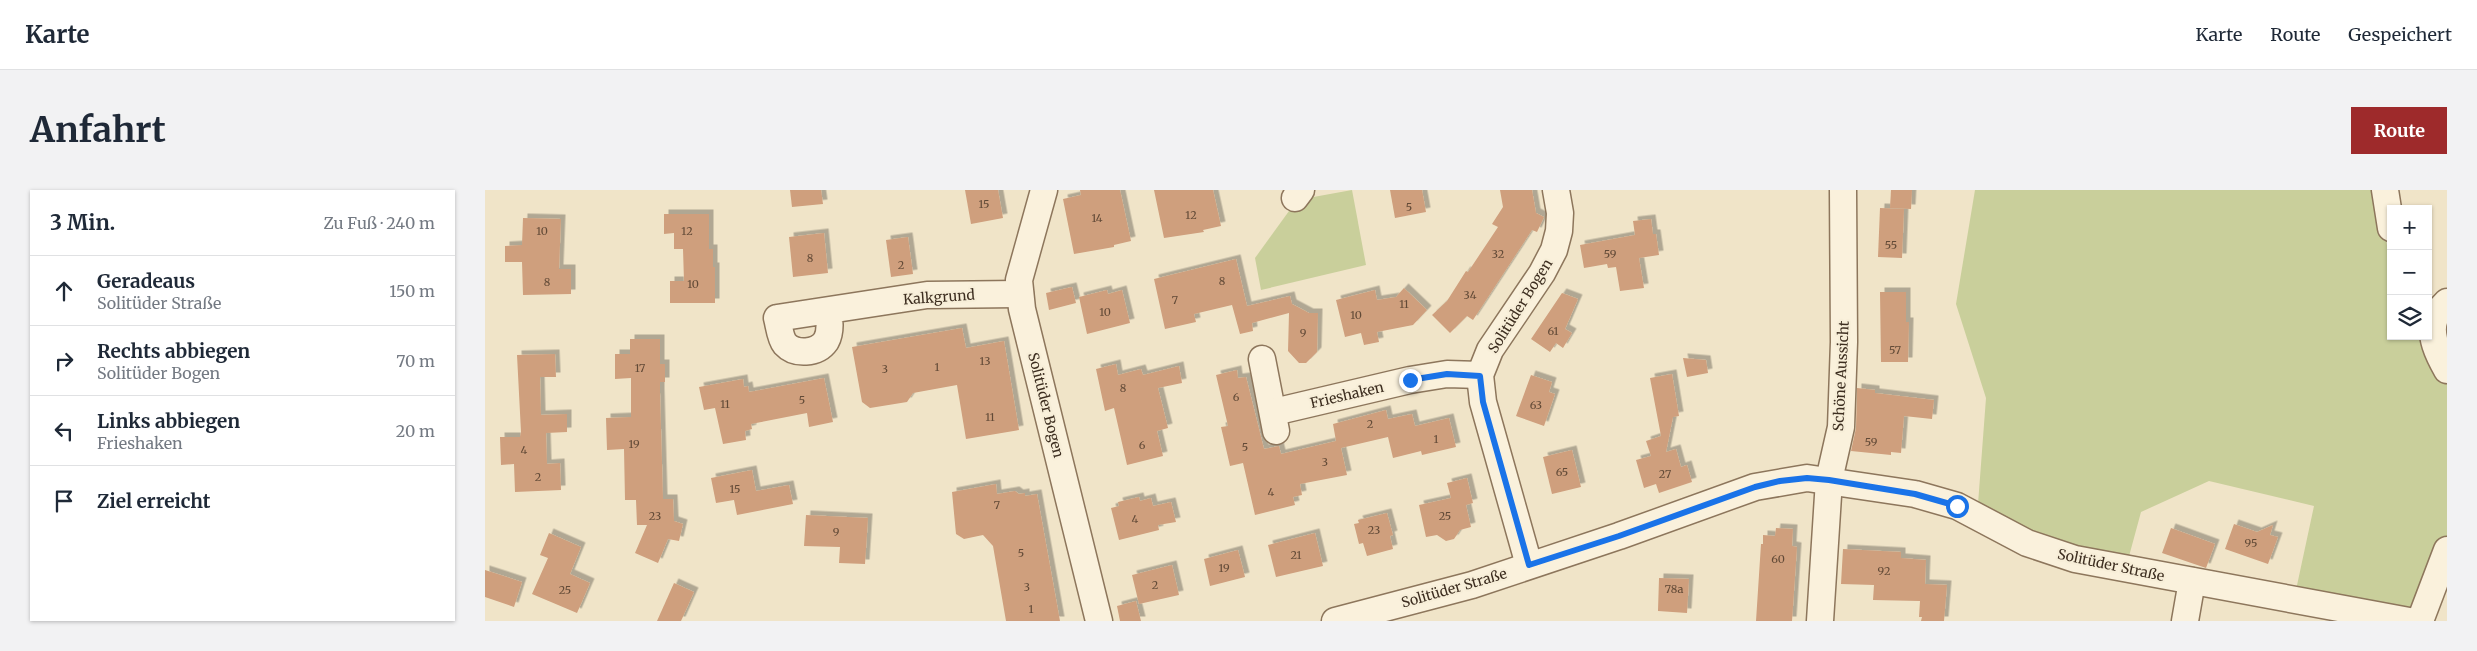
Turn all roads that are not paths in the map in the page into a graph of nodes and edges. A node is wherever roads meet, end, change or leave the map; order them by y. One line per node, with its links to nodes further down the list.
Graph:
1 (1044, 190): 6 (street, Solitüder Bogen)
2 (1555, 190): 11 (street, Solitüder Bogen)
3 (1843, 190): 12 (street, Schöne Aussicht)
4 (2385, 190): 5 (street)
5 (2387, 205)
6 (1020, 294): 7 (street, Kalkgrund); 16 (street, Solitüder Bogen)
7 (828, 311)
8 (2437, 312): 10 (street)
9 (1262, 358): 11 (street, Frieshaken)
10 (2447, 370)
11 (1480, 376): 14 (street, Solitüder Bogen)
12 (1829, 480): 14 (street, Solitüder Straße); 15 (street, Solitüder Straße); 18 (street, Schöne Aussicht)
13 (2447, 550): 21 (street)
14 (1529, 565): 17 (street, Solitüder Straße)
15 (2192, 581): 19 (street); 20 (street, Solitüder Straße)
16 (1099, 621)
17 (1335, 621)
18 (1820, 621)
19 (2185, 621)
20 (2409, 621)
21 (2420, 621)

